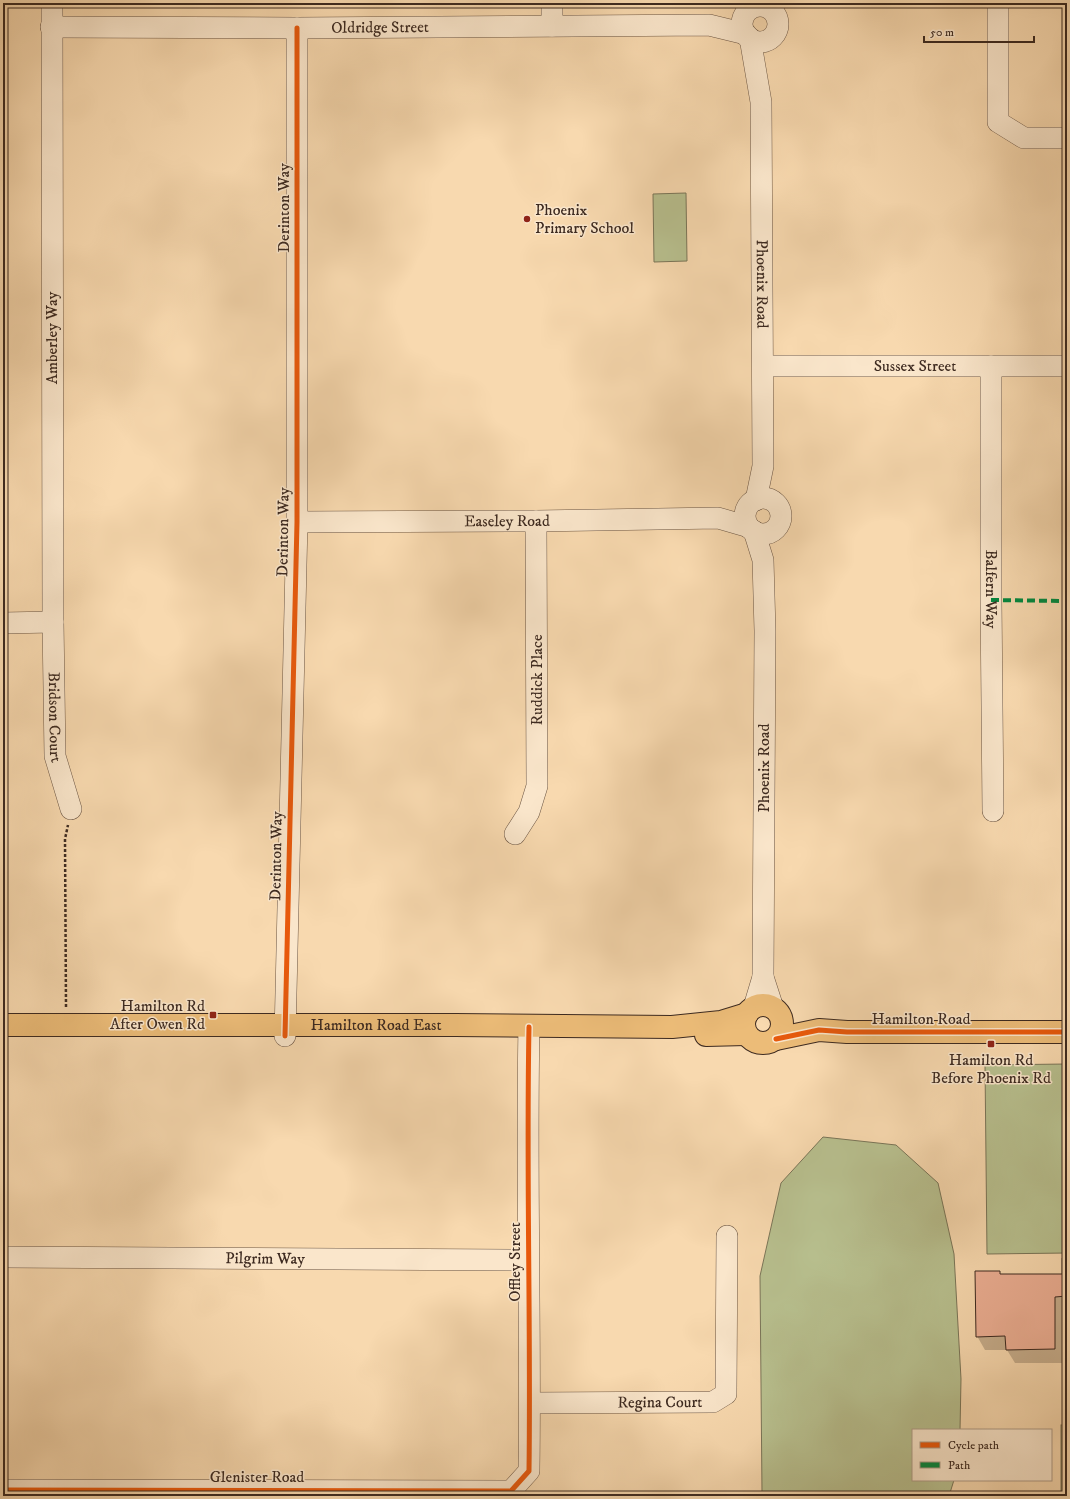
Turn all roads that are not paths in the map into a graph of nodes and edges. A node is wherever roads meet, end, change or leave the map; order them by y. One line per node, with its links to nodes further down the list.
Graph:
1 (52, 3): 6 (street, Amberley Way)
2 (552, 3): 5 (street)
3 (998, 3): 10 (street)
4 (756, 16): 5 (street, Oldridge Street); 8 (street); 8 (street, Phoenix Road); 9 (street, Phoenix Road)
5 (552, 26): 7 (street, Oldridge Street)
6 (52, 27): 7 (street, Oldridge Street); 21 (street, Amberley Way)
7 (297, 28): 17 (street, Derinton Way)
8 (772, 37): 9 (street, Phoenix Road)
9 (761, 102): 11 (street, Phoenix Road)
10 (1067, 138)
11 (763, 366): 12 (street, Sussex Street); 14 (street, Phoenix Road)
12 (991, 366): 13 (street, Sussex Street); 24 (street, Balfern Way)
13 (1067, 366)
14 (760, 502): 15 (street, Easeley Road); 18 (street); 19 (street)
15 (718, 518): 16 (street, Easeley Road); 18 (street, Easeley Road)
16 (536, 520): 17 (street, Easeley Road); 25 (street, Ruddick Place)
17 (297, 522): 29 (street, Derinton Way)
18 (752, 529): 19 (street); 20 (street, Phoenix Road)
19 (776, 529): 20 (street, Phoenix Road)
20 (763, 560): 26 (street, Phoenix Road)
21 (53, 622): 22 (street); 23 (street, Bridson Court)
22 (3, 623)
23 (71, 808)
24 (993, 811)
25 (515, 834)
26 (760, 1015): 28 (main road, Hamilton Road); 30 (main road, Hamilton Road East); 33 (main road); 33 (main road, Hamilton Road)
27 (3, 1025): 29 (main road, Hamilton Road East)
28 (819, 1030): 31 (main road, Hamilton Road); 33 (main road, Hamilton Road)
29 (285, 1031): 30 (main road, Hamilton Road East); 32 (main road, Hamilton Road East)
30 (529, 1032): 36 (street, Offley Street)
31 (1067, 1032)
32 (3, 1037)
33 (776, 1038)
34 (727, 1236): 37 (street, Regina Court)
35 (3, 1257): 36 (street, Pilgrim Way)
36 (528, 1260): 37 (street, Offley Street)
37 (530, 1403): 39 (street, Offley Street)
38 (3, 1490): 39 (street, Glenister Road)
39 (511, 1491)

